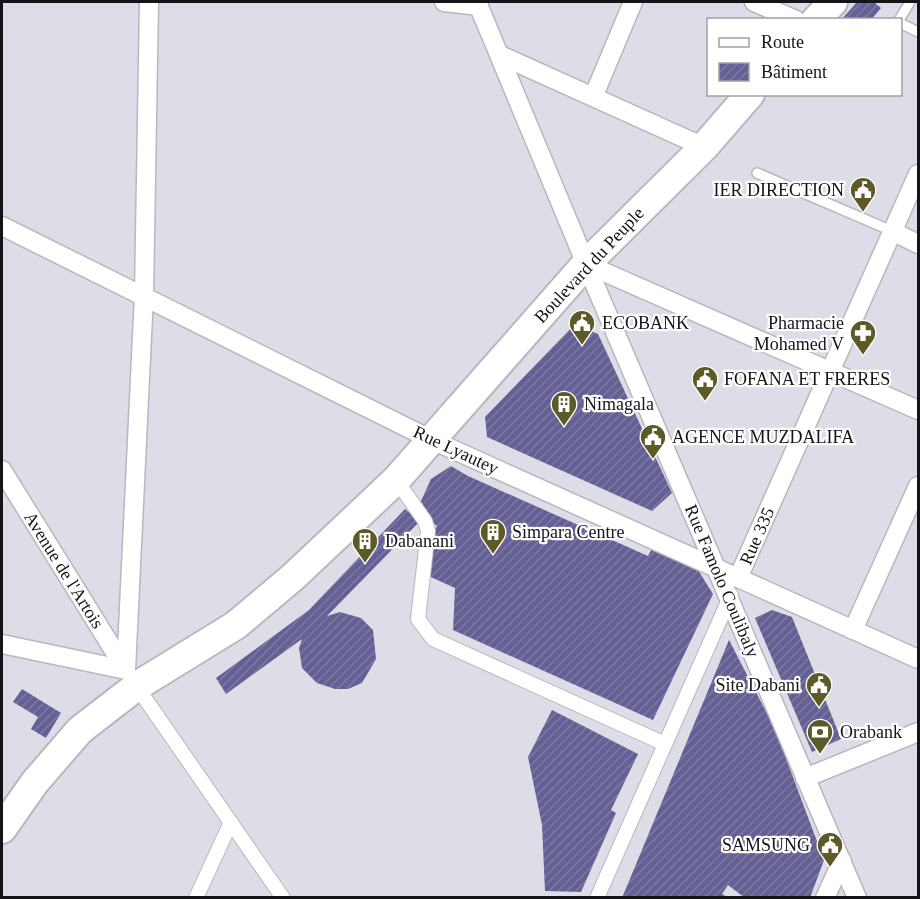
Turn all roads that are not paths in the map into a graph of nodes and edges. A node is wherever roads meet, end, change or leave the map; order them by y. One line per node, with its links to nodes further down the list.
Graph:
1 (149, 2): 23 (street)
2 (444, 2): 7 (street)
3 (633, 2): 14 (street)
4 (754, 2): 8 (street)
5 (833, 2): 9 (main road)
6 (910, 2): 10 (lane)
7 (478, 4): 13 (street, Rue Famolo Coulibaly)
8 (791, 18)
9 (818, 18)
10 (902, 18)
11 (902, 22): 12 (lane)
12 (918, 32)
13 (500, 55): 14 (street); 22 (street, Rue Famolo Coulibaly)
14 (594, 95): 16 (street)
15 (748, 96): 16 (main road, Boulevard du Peuple)
16 (704, 147): 22 (main road, Boulevard du Peuple)
17 (757, 172): 20 (lane)
18 (918, 174): 20 (street, Rue 335)
19 (2, 226): 23 (street, Rue Lyautey)
20 (891, 231): 21 (street); 24 (street, Rue 335)
21 (918, 244)
22 (586, 264): 24 (street); 26 (main road, Boulevard du Peuple); 30 (street, Rue Famolo Coulibaly)
23 (144, 295): 26 (street, Rue Lyautey); 36 (street)
24 (830, 371): 25 (street); 31 (street, Rue 335)
25 (918, 410)
26 (432, 440): 28 (main road, Boulevard du Peuple); 30 (street, Rue Lyautey)
27 (2, 470): 36 (street, Avenue de l'Artois)
28 (396, 480): 36 (main road, Boulevard du Peuple); 38 (street)
29 (918, 486): 33 (street)
30 (717, 569): 31 (street, Rue Lyautey); 32 (street, Rue Famolo Coulibaly)
31 (738, 578): 32 (street, Rue 335); 33 (street, Rue Lyautey)
32 (729, 598): 38 (street, Rue 335); 39 (street, Rue Famolo Coulibaly)
33 (853, 630): 35 (street, Rue Lyautey)
34 (2, 644): 36 (street)
35 (918, 659)
36 (131, 678): 40 (street); 41 (main road, Boulevard du Peuple)
37 (918, 732): 39 (street)
38 (665, 744): 45 (street, Rue 335)
39 (806, 778): 42 (street, Rue Famolo Coulibaly)
40 (231, 822): 43 (street); 44 (street)
41 (2, 829)
42 (842, 861): 46 (street); 47 (street, Rue Famolo Coulibaly)
43 (196, 897)
44 (283, 897)
45 (597, 897)
46 (825, 897)
47 (858, 897)

